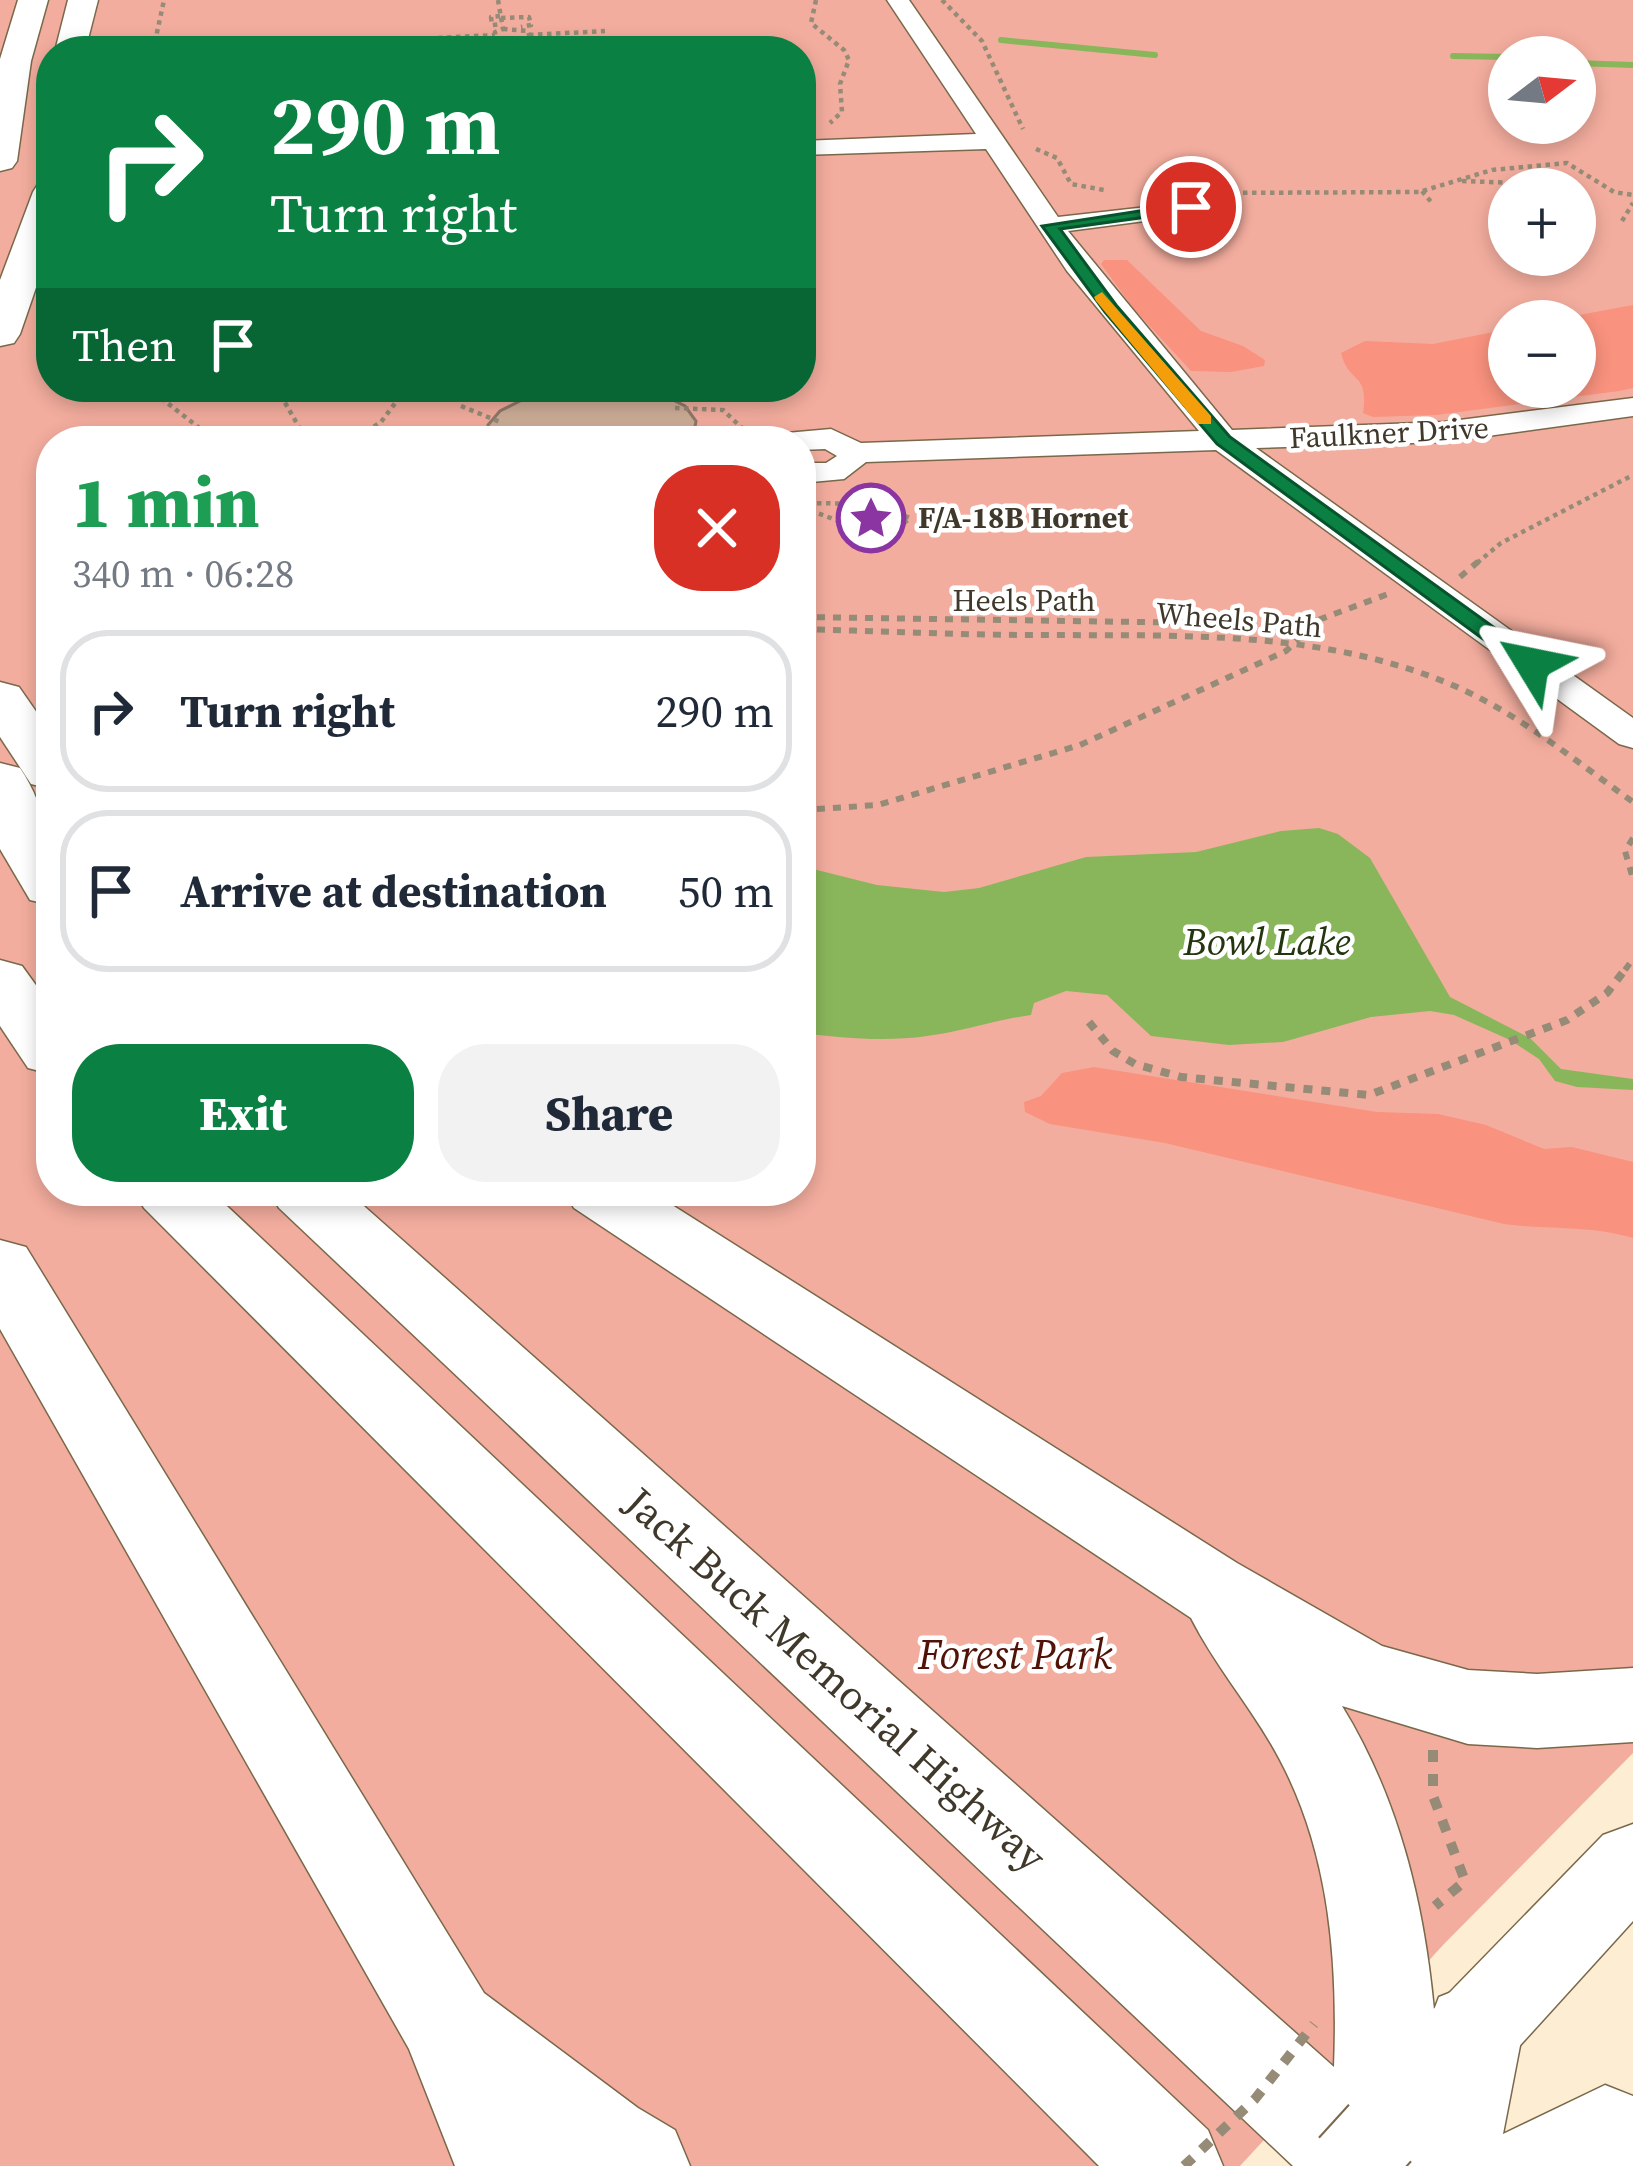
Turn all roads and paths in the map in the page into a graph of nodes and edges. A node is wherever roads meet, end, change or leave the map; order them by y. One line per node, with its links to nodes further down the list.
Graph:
1 (33, 0): 19 (highway)
2 (83, 0): 13 (highway)
3 (164, 0): 14 (path)
4 (497, 0): 8 (path)
5 (816, 0): 16 (path)
6 (898, 0): 17 (street)
7 (942, 0): 22 (path)
8 (501, 22): 9 (path); 9 (path); 11 (path)
9 (519, 28): 12 (path)
10 (605, 32): 12 (path)
11 (495, 35): 15 (path)
12 (529, 35)
13 (74, 36)
14 (156, 36)
15 (476, 36)
16 (820, 128)
17 (991, 141): 18 (street); 30 (street)
18 (816, 147)
19 (0, 161)
20 (1457, 180): 21 (path); 23 (path); 25 (path)
21 (1488, 182)
22 (1114, 190)
23 (1423, 191): 24 (path); 26 (path)
24 (1217, 194)
25 (1633, 195)
26 (1432, 203)
27 (1633, 203): 29 (path)
28 (1207, 204): 30 (street)
29 (1622, 220)
30 (1049, 226): 43 (street)
31 (36, 234): 32 (highway)
32 (0, 334)
33 (166, 402): 38 (path)
34 (396, 402): 39 (path)
35 (461, 406): 40 (path)
36 (1633, 407): 43 (street, Faulkner Drive)
37 (669, 408): 41 (path)
38 (197, 426)
39 (375, 426)
40 (513, 426)
41 (741, 426)
42 (816, 438): 44 (street)
43 (1223, 440): 44 (street, Faulkner Drive); 56 (street)
44 (855, 453): 45 (street)
45 (816, 472)
46 (1633, 475): 49 (path)
47 (816, 504): 48 (path)
48 (816, 511)
49 (1451, 580)
50 (1384, 595): 52 (path)
51 (816, 617): 52 (path, Heels Path)
52 (1318, 620): 54 (path)
53 (816, 629): 54 (path, Wheels Path)
54 (1298, 643): 59 (path, Wheels Path); 60 (path)
55 (0, 698): 57 (highway)
56 (1633, 736)
57 (36, 750)
58 (0, 780): 62 (highway)
59 (1633, 802)
60 (816, 809)
61 (1633, 838): 63 (path)
62 (36, 861)
63 (1633, 880)
64 (1633, 959): 66 (path)
65 (0, 979): 67 (highway)
66 (1089, 1022)
67 (36, 1031)
68 (184, 1206): 81 (highway)
69 (322, 1206): 78 (highway, Jack Buck Memorial Highway)
70 (622, 1206): 72 (highway)
71 (0, 1265): 77 (highway)
72 (1208, 1588): 73 (highway); 78 (highway)
73 (1633, 1705)
74 (1433, 1750): 76 (path)
75 (1633, 1862): 78 (main road)
76 (1434, 1907)
77 (448, 2024): 79 (highway); 80 (highway)
78 (1398, 2105): 82 (path, bridge)
79 (506, 2166)
80 (639, 2166)
81 (1172, 2166)
82 (1184, 2166)

